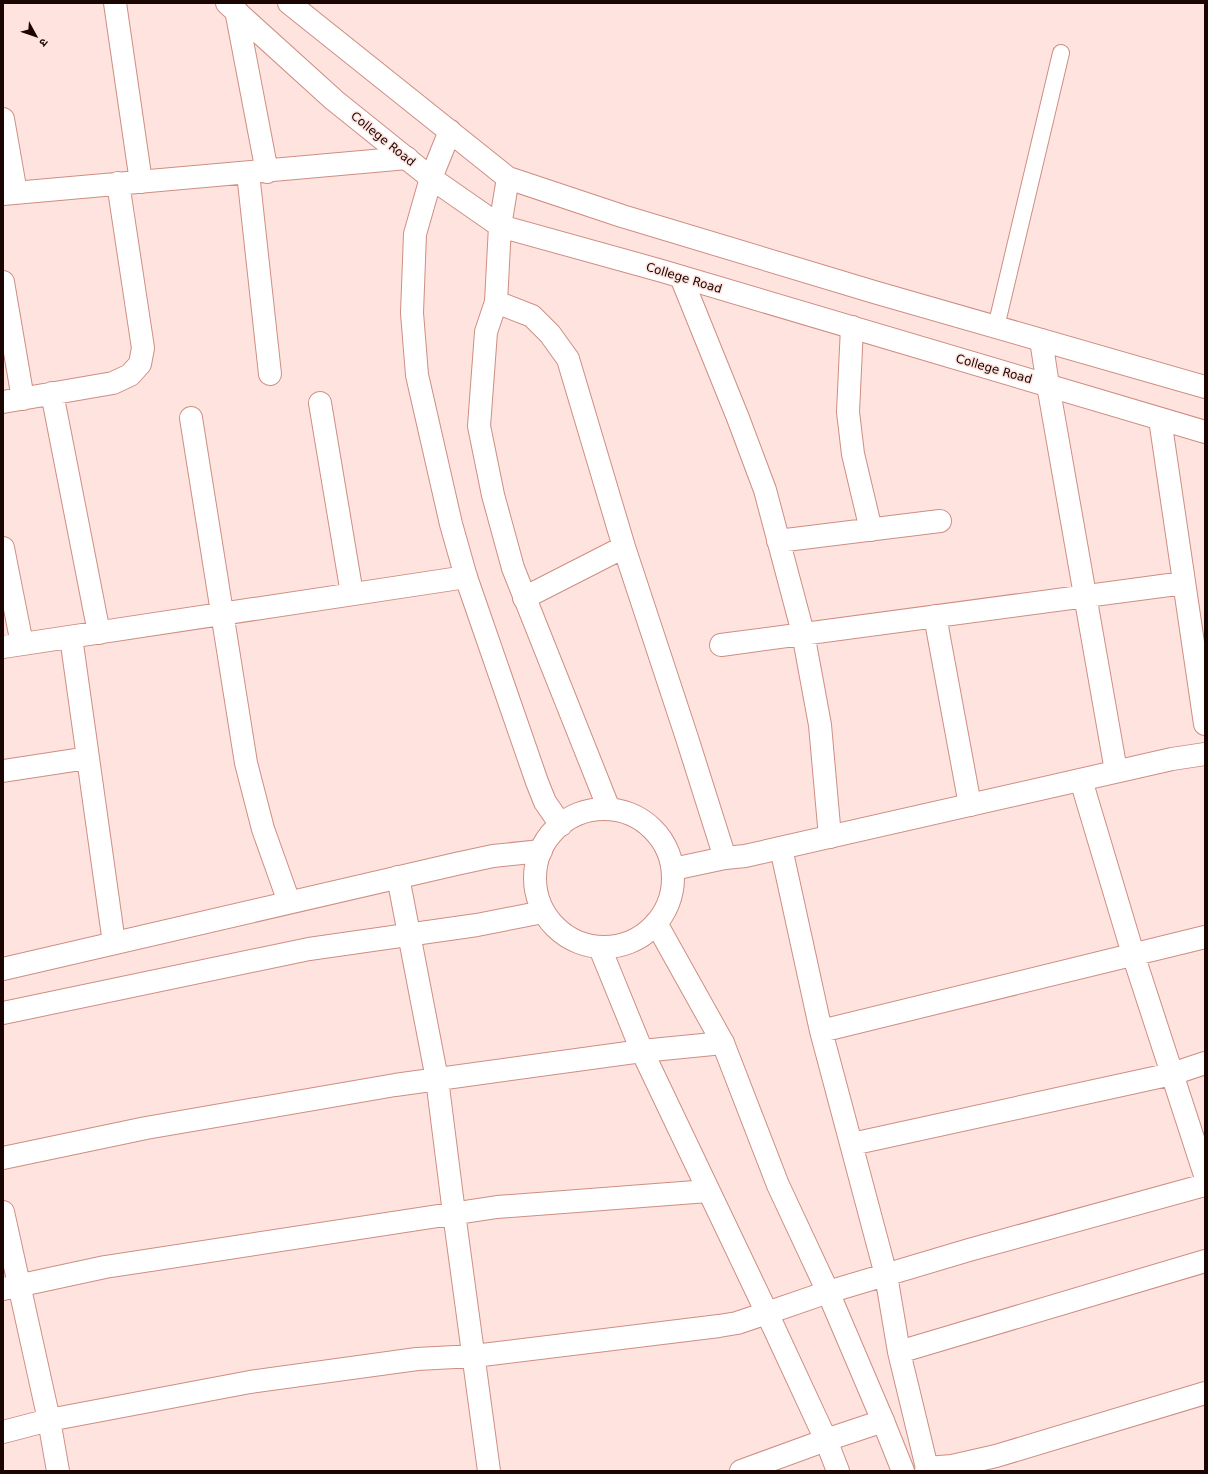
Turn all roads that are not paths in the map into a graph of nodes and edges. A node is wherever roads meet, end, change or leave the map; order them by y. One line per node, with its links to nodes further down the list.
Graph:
1 (115, 3): 11 (street)
2 (289, 3): 6 (street)
3 (232, 7): 7 (street, College Road); 8 (street)
4 (1061, 54): 19 (lane)
5 (3, 119): 13 (street)
6 (450, 132): 9 (street); 10 (street)
7 (407, 158): 8 (street); 9 (street, College Road)
8 (258, 172): 11 (street); 21 (street)
9 (431, 178): 14 (street, College Road); 35 (street)
10 (508, 178): 14 (street); 19 (street)
11 (141, 182): 12 (street)
12 (118, 184): 13 (street); 24 (street)
13 (9, 194)
14 (500, 226): 15 (street, College Road); 17 (street)
15 (681, 277): 18 (street, College Road); 32 (street)
16 (3, 282): 25 (street)
17 (496, 302): 33 (street); 39 (street)
18 (852, 327): 22 (street, College Road); 31 (street)
19 (996, 327): 20 (street)
20 (1041, 340): 22 (street); 23 (street)
21 (270, 374)
22 (1048, 385): 28 (street, College Road); 38 (street)
23 (1205, 387)
24 (52, 394): 25 (street); 42 (street)
25 (13, 400)
26 (320, 403): 37 (street)
27 (191, 418): 40 (street)
28 (1160, 419): 29 (street, College Road); 36 (street)
29 (1205, 432)
30 (940, 521): 31 (street)
31 (871, 530): 32 (street)
32 (778, 541): 43 (street)
33 (624, 547): 39 (street); 59 (street)
34 (3, 548): 46 (street)
35 (466, 577): 37 (street); 55 (street)
36 (1184, 583): 38 (street); 47 (street)
37 (352, 594): 40 (street)
38 (1085, 595): 41 (street); 51 (street)
39 (524, 598): 54 (street)
40 (221, 613): 42 (street); 62 (street)
41 (935, 616): 43 (street); 53 (street)
42 (99, 633): 44 (street)
43 (803, 633): 45 (street); 56 (street)
44 (71, 637): 46 (street); 49 (street)
45 (721, 644)
46 (13, 645)
47 (1205, 724)
48 (1205, 754): 51 (street)
49 (88, 758): 50 (street); 67 (street)
50 (3, 771)
51 (1116, 771): 52 (street)
52 (1081, 780): 53 (street); 69 (street)
53 (970, 805): 56 (street)
54 (609, 809): 55 (street); 60 (street)
55 (561, 824): 58 (street)
56 (830, 837): 57 (street)
57 (780, 848): 59 (street); 72 (street)
58 (541, 851): 61 (street); 63 (street)
59 (725, 858): 60 (street)
60 (673, 868): 64 (street)
61 (398, 877): 62 (street); 65 (street)
62 (289, 902): 67 (street)
63 (543, 912): 65 (street); 68 (street)
64 (656, 923): 68 (street); 73 (street)
65 (410, 935): 71 (street); 77 (street)
66 (1205, 937): 69 (street)
67 (114, 943): 70 (street)
68 (600, 948): 74 (street)
69 (1133, 954): 72 (street); 76 (street)
70 (3, 969)
71 (3, 1013)
72 (821, 1031): 78 (street)
73 (722, 1043): 74 (street); 88 (street)
74 (642, 1051): 77 (street); 82 (street)
75 (1205, 1063): 76 (street)
76 (1172, 1074): 78 (street); 80 (street)
77 (437, 1079): 79 (street); 84 (street)
78 (852, 1144): 86 (street)
79 (3, 1158)
80 (1205, 1175)
81 (1205, 1185): 86 (street)
82 (708, 1190): 84 (street); 89 (street)
83 (3, 1212): 87 (street)
84 (454, 1213): 87 (street); 91 (street)
85 (1205, 1261): 90 (street)
86 (886, 1275): 88 (street); 90 (street)
87 (11, 1288): 93 (street)
88 (828, 1292): 89 (street); 94 (street)
89 (768, 1313): 91 (street); 96 (street)
90 (899, 1352): 97 (street)
91 (474, 1356): 93 (street); 99 (street)
92 (1205, 1393): 97 (street)
93 (50, 1420): 95 (street); 98 (street)
94 (883, 1421): 96 (street); 102 (street)
95 (3, 1432)
96 (826, 1440): 100 (street); 101 (street)
97 (927, 1470)
98 (58, 1471)
99 (489, 1471)
100 (741, 1471)
101 (838, 1471)
102 (903, 1471)

